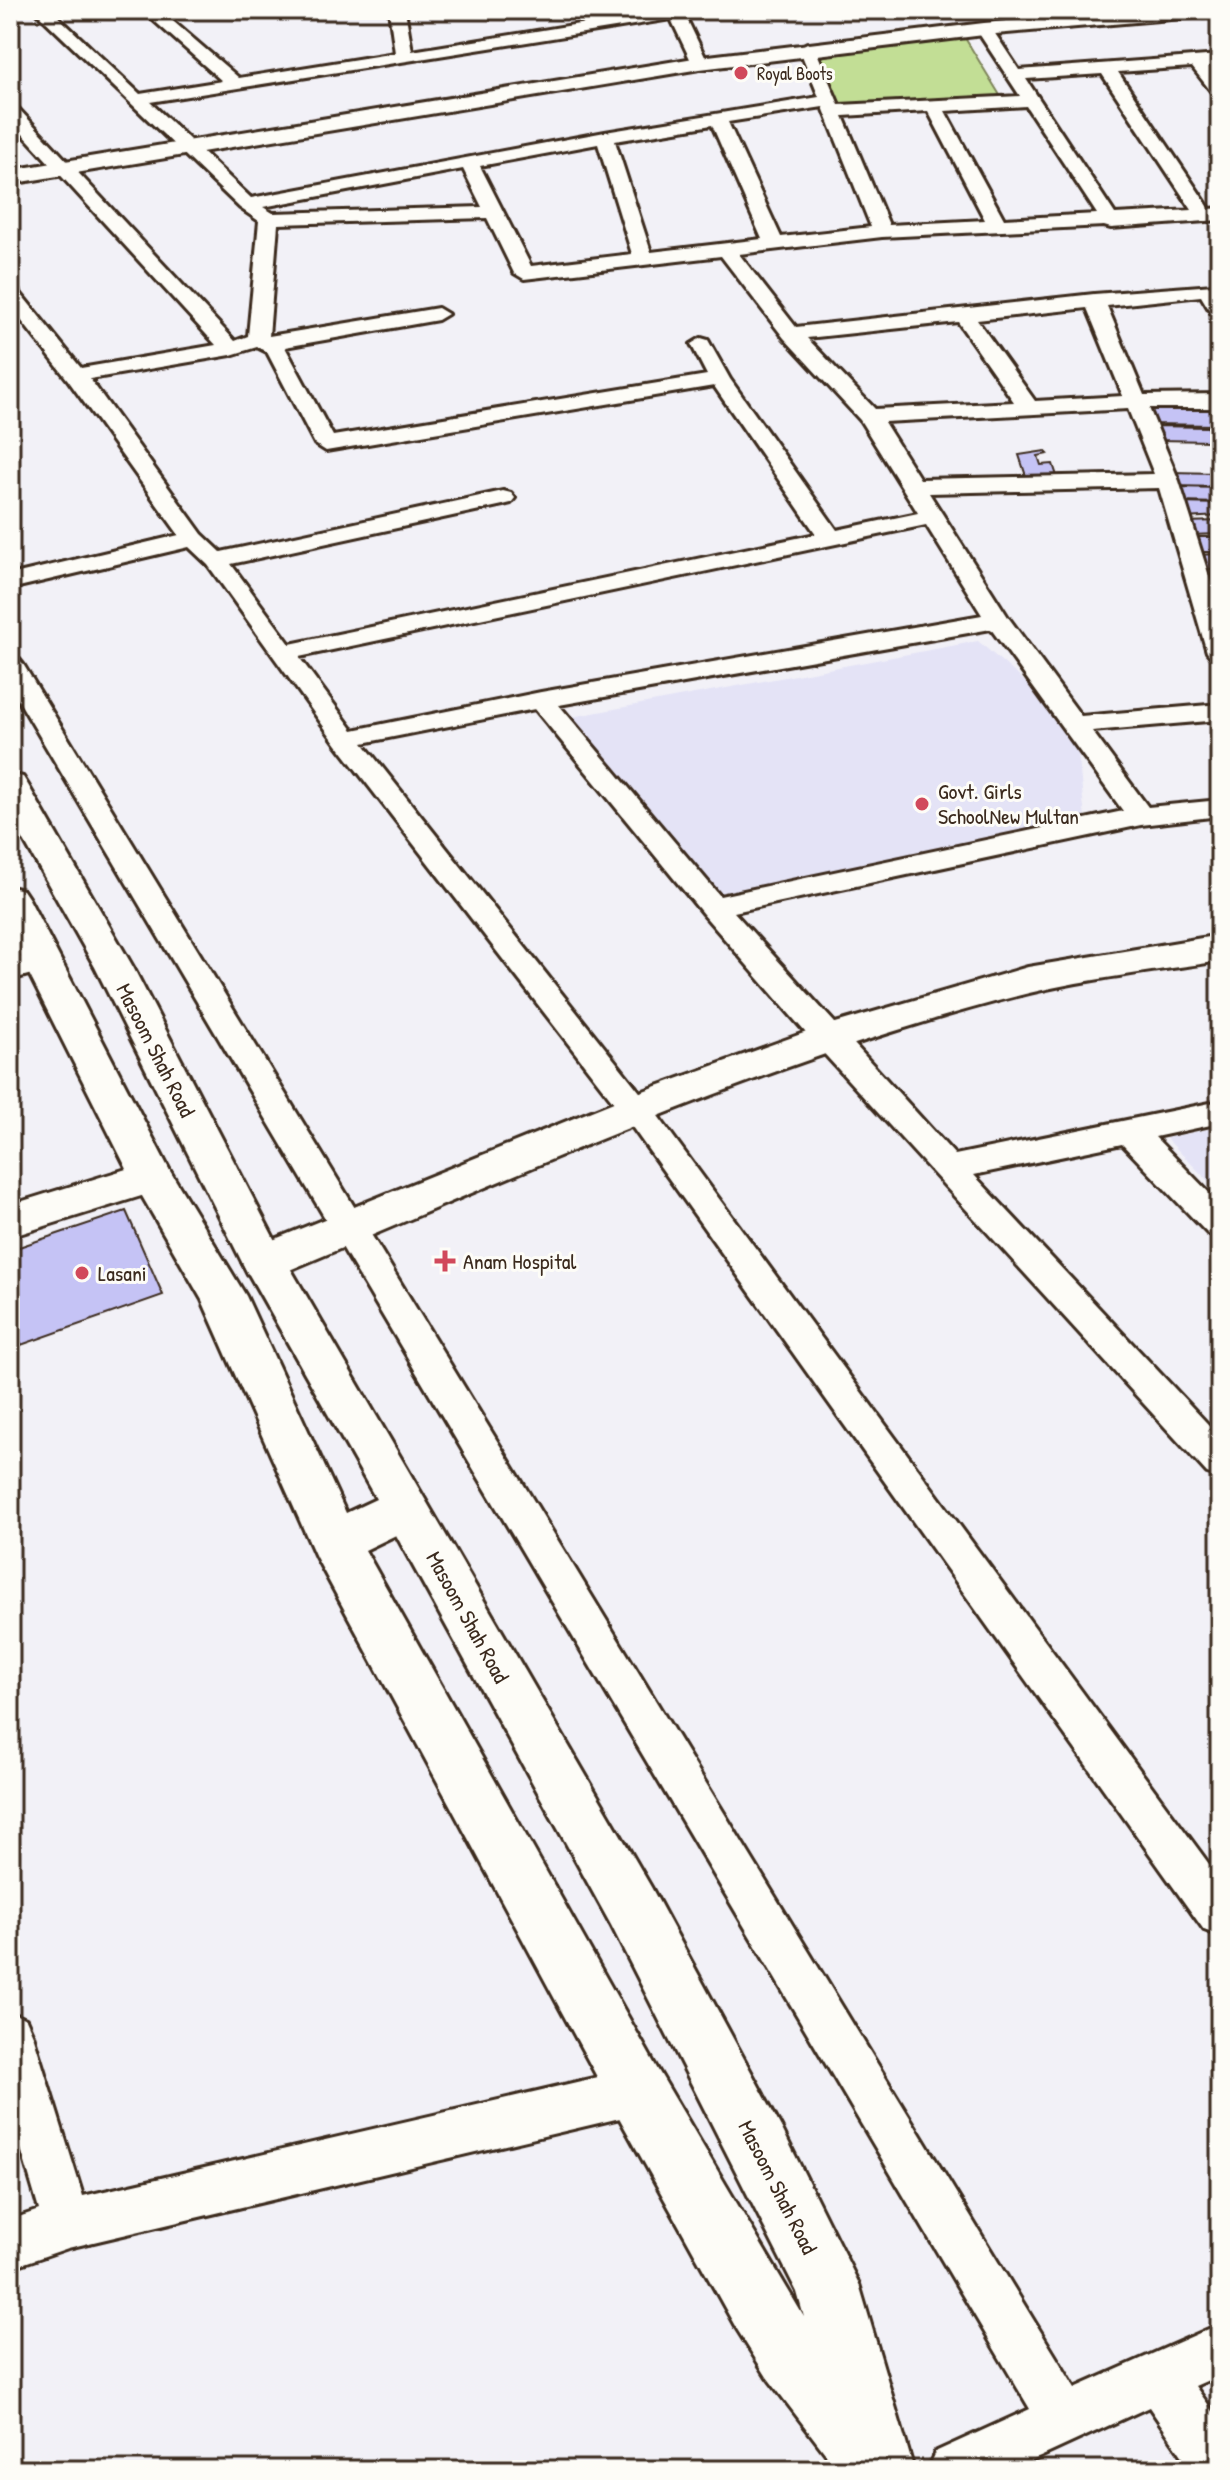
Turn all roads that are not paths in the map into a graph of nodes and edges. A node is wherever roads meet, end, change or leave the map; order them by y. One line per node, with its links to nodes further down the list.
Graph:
1 (42, 10): 18 (street)
2 (150, 10): 16 (street)
3 (397, 10): 10 (street)
4 (700, 10): 6 (street)
5 (1206, 10): 8 (main road)
6 (675, 12): 7 (street); 13 (street)
7 (586, 18): 10 (street)
8 (984, 29): 9 (main road); 15 (street)
9 (807, 48): 13 (main road); 20 (street)
10 (404, 55): 16 (street)
11 (1220, 60): 12 (street)
12 (1197, 62): 14 (street); 17 (street)
13 (700, 63): 25 (main road)
14 (1107, 69): 15 (street); 31 (street)
15 (1014, 75): 19 (street)
16 (235, 83): 18 (street)
17 (1220, 91)
18 (139, 99): 25 (street)
19 (1032, 101): 21 (street); 33 (street)
20 (830, 106): 21 (street); 23 (street); 35 (street)
21 (934, 106): 34 (street)
22 (10, 110): 27 (street)
23 (718, 119): 24 (street); 36 (street)
24 (605, 137): 26 (street); 38 (street)
25 (187, 146): 27 (main road); 29 (street)
26 (469, 162): 29 (street); 30 (street)
27 (61, 167): 28 (main road); 47 (street)
28 (10, 177)
29 (247, 204): 32 (street)
30 (492, 212): 32 (street); 38 (street)
31 (1212, 214): 33 (street)
32 (269, 219): 45 (street)
33 (1111, 222): 34 (street)
34 (998, 226): 35 (street)
35 (882, 231): 36 (street)
36 (774, 244): 37 (street)
37 (727, 251): 38 (street); 44 (street)
38 (644, 261)
39 (10, 293): 48 (street)
40 (1094, 300): 41 (street); 43 (street); 51 (street)
41 (1220, 312)
42 (438, 314): 45 (street)
43 (964, 316): 44 (street); 52 (street)
44 (791, 334): 53 (street)
45 (263, 341): 47 (street); 49 (street)
46 (701, 344): 49 (street)
47 (231, 349): 48 (street)
48 (76, 375): 59 (street)
49 (720, 379): 58 (street)
50 (1220, 401): 51 (street)
51 (1135, 402): 52 (street); 54 (street)
52 (1029, 407): 53 (street)
53 (869, 416): 55 (street)
54 (1168, 481): 55 (street); 62 (street)
55 (914, 486): 57 (street)
56 (503, 498): 59 (street)
57 (932, 517): 58 (street); 61 (street)
58 (830, 537): 63 (street)
59 (205, 549): 60 (street); 63 (street)
60 (10, 582)
61 (997, 620): 65 (street); 67 (street)
62 (1220, 652)
63 (281, 653): 68 (street)
64 (10, 664): 85 (street)
65 (541, 700): 68 (street); 73 (street)
66 (1220, 712): 67 (street)
67 (1075, 725): 71 (street)
68 (346, 739): 78 (street)
69 (10, 785): 75 (main road, Masoom Shah Road)
70 (1220, 808): 71 (street)
71 (1141, 816): 73 (street)
72 (10, 899): 76 (main road, Masoom Shah Road)
73 (713, 907): 77 (street)
74 (1220, 948): 77 (main road)
75 (114, 967): 76 (main road); 86 (main road, Masoom Shah Road)
76 (35, 973): 82 (main road, Masoom Shah Road)
77 (829, 1039): 78 (main road); 81 (street)
78 (636, 1109): 85 (main road); 90 (street)
79 (1220, 1112): 80 (street)
80 (1128, 1130): 81 (street); 84 (street)
81 (949, 1168): 87 (street)
82 (152, 1177): 83 (main road); 89 (main road, Masoom Shah Road)
83 (10, 1221)
84 (1220, 1225)
85 (349, 1228): 86 (main road); 97 (street)
86 (264, 1262): 88 (main road, Masoom Shah Road)
87 (1220, 1462)
88 (406, 1507): 89 (main road); 99 (main road, Masoom Shah Road)
89 (334, 1542): 92 (main road, Masoom Shah Road)
90 (1220, 1915)
91 (10, 2035): 93 (street)
92 (637, 2091): 93 (street); 99 (main road, Masoom Shah Road)
93 (68, 2224): 94 (street)
94 (10, 2244)
95 (1220, 2349): 96 (street)
96 (1158, 2376): 97 (street); 98 (street)
97 (1065, 2420): 100 (street)
98 (1220, 2466)
99 (880, 2470)
100 (953, 2470)

